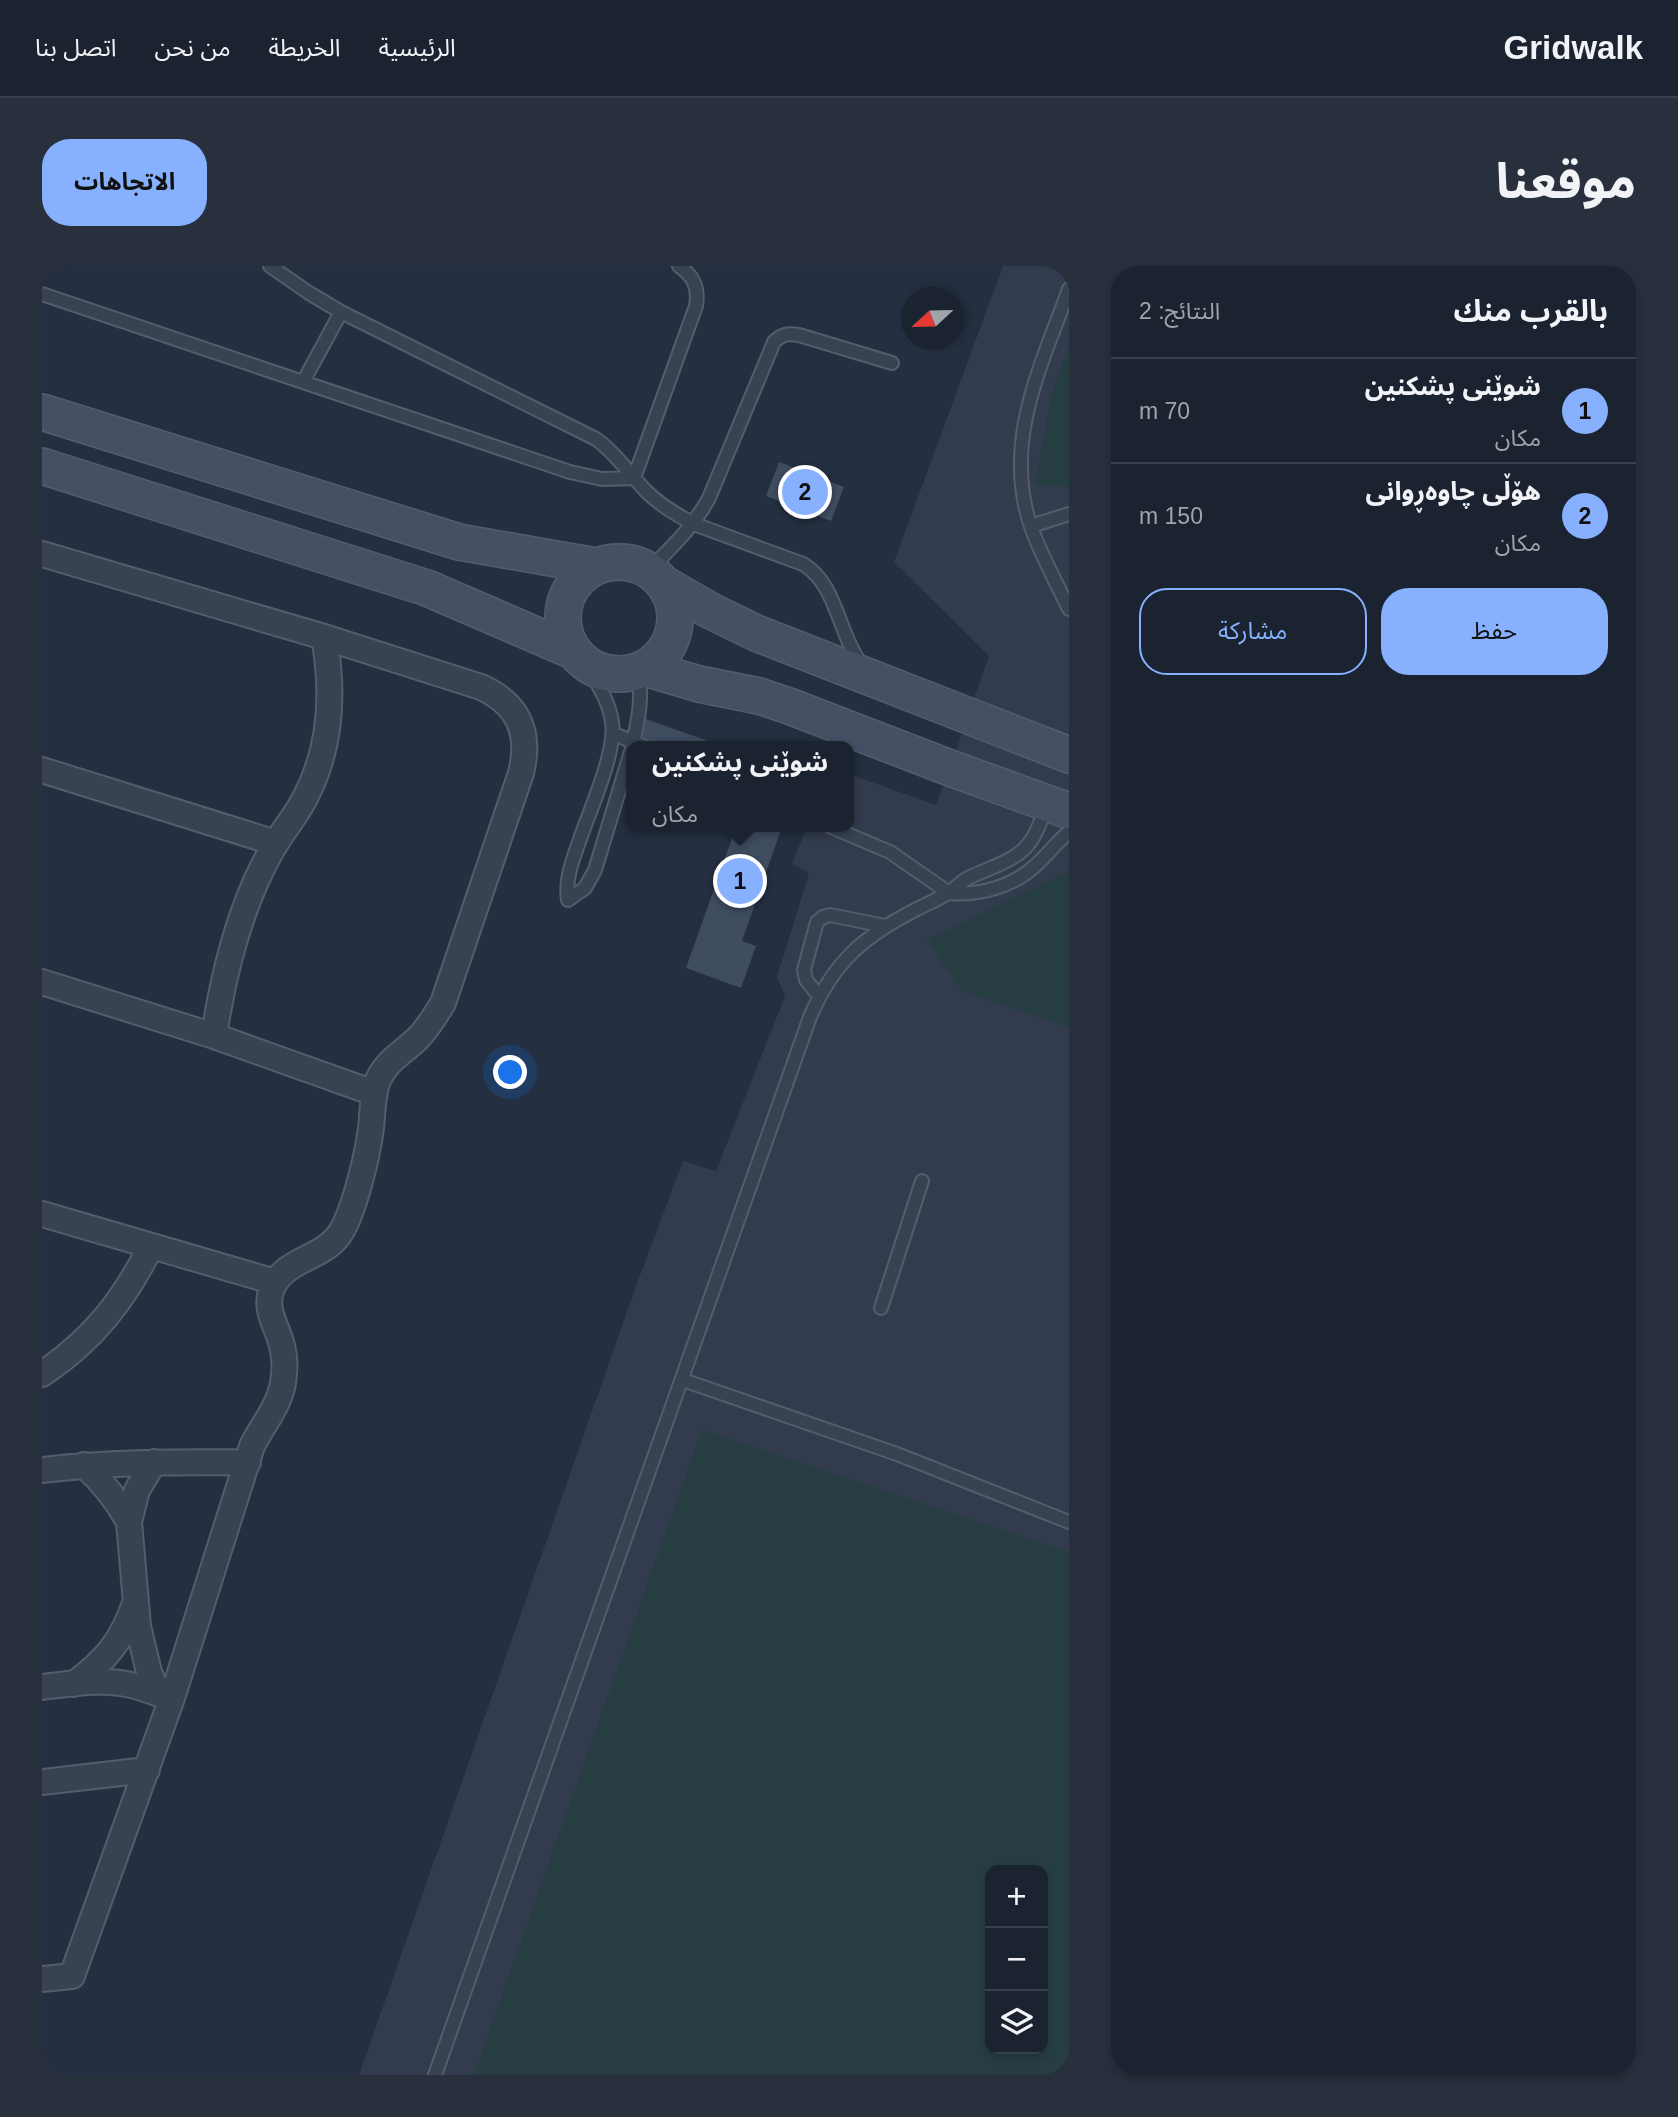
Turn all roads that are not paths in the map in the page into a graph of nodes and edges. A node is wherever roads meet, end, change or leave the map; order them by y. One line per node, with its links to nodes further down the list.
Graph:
1 (270, 266): 5 (lane)
2 (679, 266): 10 (lane)
3 (1069, 289): 13 (lane)
4 (42, 294): 7 (lane)
5 (341, 312): 7 (lane); 10 (lane)
6 (892, 363): 12 (lane)
7 (303, 382): 10 (lane)
8 (42, 412): 15 (main road)
9 (42, 466): 19 (main road)
10 (634, 478): 12 (lane)
11 (1069, 514): 13 (lane)
12 (694, 524): 16 (lane); 21 (lane)
13 (1031, 526): 17 (lane)
14 (42, 554): 18 (street)
15 (596, 566): 16 (main road); 19 (main road)
16 (657, 577): 20 (main road); 21 (main road)
17 (1069, 609)
18 (324, 637): 31 (street); 37 (street)
19 (579, 657): 20 (main road); 22 (lane)
20 (642, 669): 23 (main road); 25 (lane)
21 (883, 684): 23 (main road); 26 (main road)
22 (614, 734): 24 (lane); 28 (lane)
23 (864, 734): 29 (main road)
24 (626, 741)
25 (636, 741)
26 (1069, 755)
27 (42, 770): 31 (street)
28 (626, 774)
29 (1064, 811): 32 (lane); 32 (lane)
30 (843, 832): 32 (lane)
31 (276, 843): 36 (street)
32 (949, 893): 33 (lane)
33 (885, 926): 35 (lane); 35 (lane)
34 (42, 982): 36 (street)
35 (819, 996): 44 (lane)
36 (214, 1036): 37 (street)
37 (374, 1093): 41 (street)
38 (922, 1181): 42 (lane)
39 (42, 1214): 40 (street)
40 (151, 1246): 41 (street); 43 (street)
41 (275, 1282): 46 (street)
42 (881, 1308)
43 (42, 1374)
44 (683, 1380): 50 (lane); 58 (lane)
45 (154, 1462): 46 (street); 47 (street); 49 (street)
46 (248, 1462): 54 (street)
47 (84, 1465): 48 (street); 49 (street)
48 (42, 1470)
49 (129, 1522): 51 (street)
50 (1069, 1522)
51 (136, 1603): 52 (street); 54 (street)
52 (74, 1684): 53 (street); 54 (street)
53 (42, 1686)
54 (165, 1696): 55 (street)
55 (146, 1770): 56 (street); 57 (street)
56 (42, 1782)
57 (42, 1979)
58 (435, 2075)

